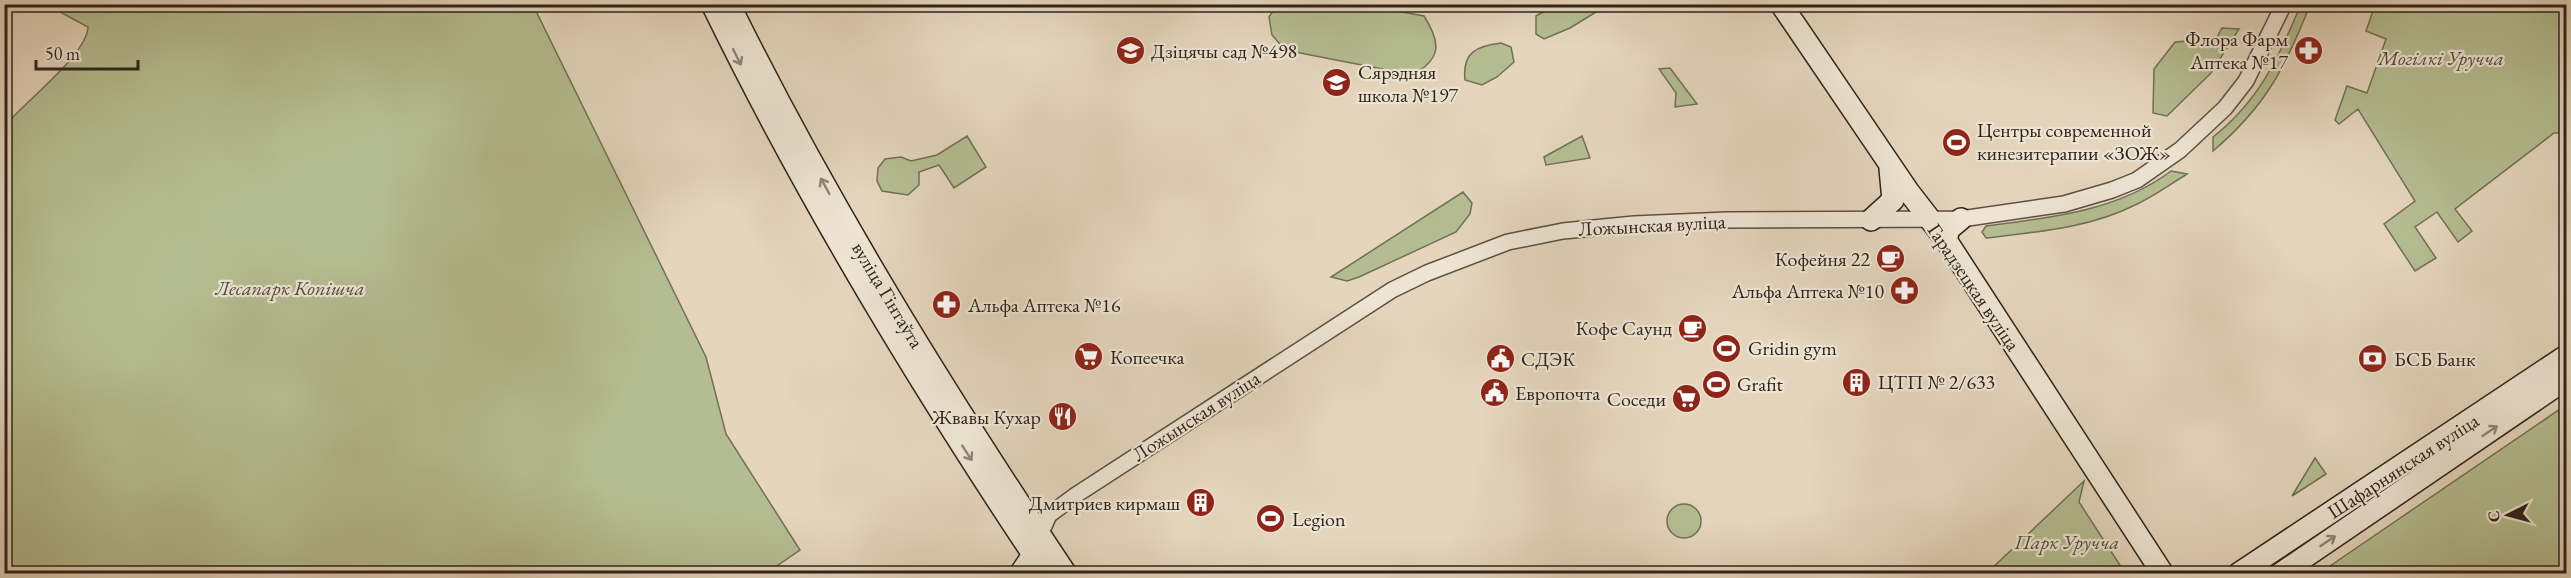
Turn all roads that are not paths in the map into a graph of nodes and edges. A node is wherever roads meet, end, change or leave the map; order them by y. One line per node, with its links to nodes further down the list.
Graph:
1 (712, 4): 13 (main road, вуліца Гінтаўта, one-way to 13)
2 (729, 4): 12 (main road, вуліца Гінтаўта, one-way to 2)
3 (1781, 4): 5 (main road, Гарадзецкая вуліца)
4 (2284, 4): 7 (street, Ложынская вуліца)
5 (1889, 163): 6 (main road, Гарадзецкая вуліца); 8 (main road)
6 (1928, 219): 7 (street, Ложынская вуліца); 8 (street, Ложынская вуліца); 9 (main road, Гарадзецкая вуліца)
7 (1961, 219): 9 (main road)
8 (1871, 220): 12 (street, Ложынская вуліца)
9 (1946, 240): 17 (main road, Гарадзецкая вуліца)
10 (2566, 356): 18 (main road, Шафарнянская вуліца)
11 (2566, 379): 19 (main road, Шафарнянская вуліца, one-way to 11)
12 (1040, 535): 13 (main road, Ложынская вуліца); 16 (main road, вуліца Гінтаўта)
13 (1030, 564): 14 (main road, Ложынская вуліца); 15 (main road, вуліца Гінтаўта)
14 (1020, 573)
15 (1046, 573)
16 (1066, 573)
17 (2163, 573)
18 (2238, 573)
19 (2280, 573)

